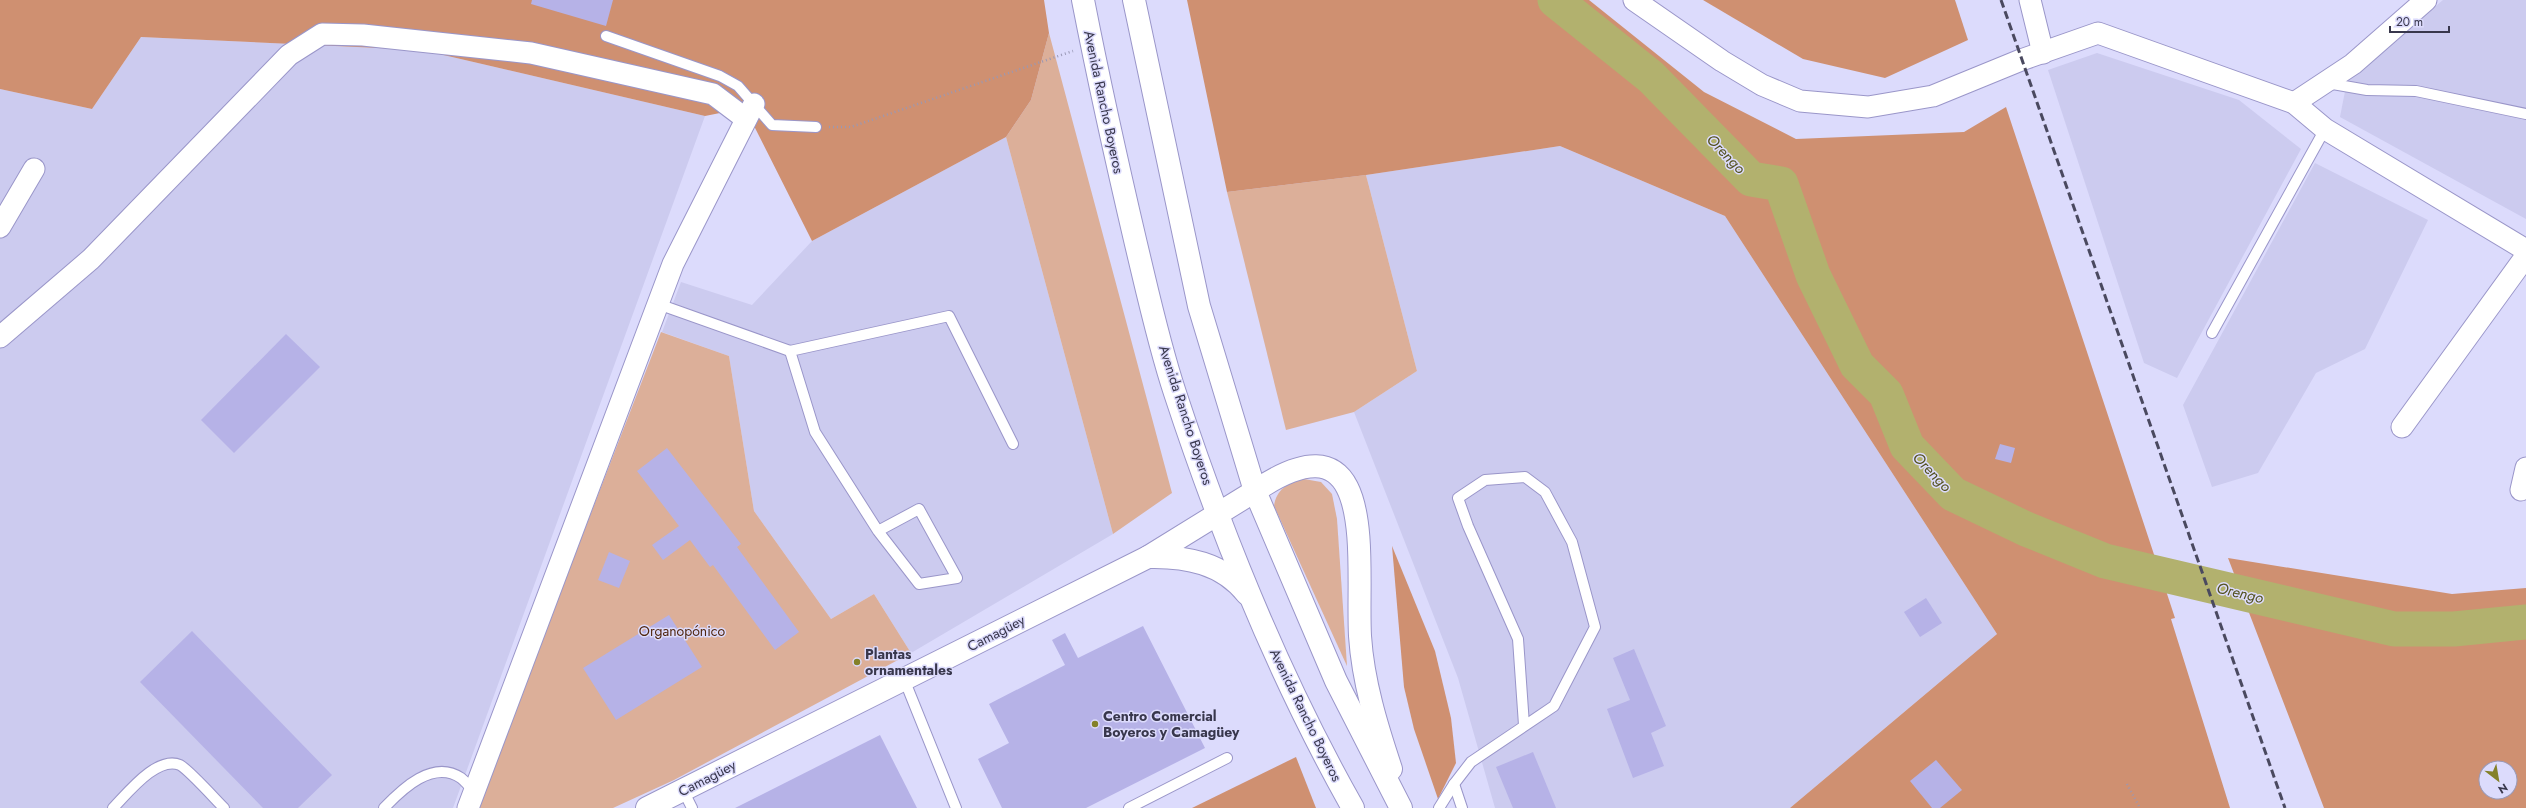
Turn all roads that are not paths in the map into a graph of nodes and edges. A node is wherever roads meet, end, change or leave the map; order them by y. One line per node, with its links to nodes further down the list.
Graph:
1 (1083, 0): 27 (main road, Avenida Rancho Boyeros)
2 (1134, 0): 26 (main road)
3 (1634, 0): 7 (street)
4 (2030, 0): 7 (street)
5 (2426, 0): 8 (street)
6 (606, 36): 10 (lane)
7 (2043, 52): 9 (street)
8 (2325, 83): 9 (street); 11 (lane)
9 (2294, 103): 13 (street)
10 (750, 112): 12 (lane); 18 (street); 20 (street)
11 (2526, 114)
12 (816, 127)
13 (2325, 129): 16 (street); 19 (lane)
14 (34, 169): 15 (street)
15 (0, 226)
16 (2526, 250)
17 (2526, 256): 22 (street)
18 (658, 304): 21 (lane); 36 (street)
19 (2212, 333)
20 (0, 337)
21 (790, 351): 23 (lane); 28 (lane)
22 (2402, 428)
23 (1013, 444)
24 (2526, 468): 25 (street)
25 (2521, 490)
26 (1255, 492): 27 (main road, Camagüey); 44 (main road); 45 (main road, Camagüey)
27 (1220, 514): 29 (main road, Camagüey); 30 (main road, Avenida Rancho Boyeros)
28 (878, 531): 28 (lane)
29 (1148, 557): 30 (main road); 31 (main road, Camagüey)
30 (1261, 623): 43 (main road, Avenida Rancho Boyeros)
31 (904, 679): 35 (main road, Camagüey); 41 (lane)
32 (1524, 725): 32 (lane); 34 (lane)
33 (1227, 758): 42 (lane)
34 (1454, 784): 46 (lane); 47 (lane)
35 (688, 799): 40 (main road, Camagüey)
36 (471, 800): 39 (lane)
37 (113, 808): 38 (lane)
38 (224, 808)
39 (384, 808)
40 (647, 808)
41 (956, 808)
42 (1130, 808)
43 (1353, 808)
44 (1401, 808)
45 (1406, 808)
46 (1439, 808)
47 (1462, 808)

